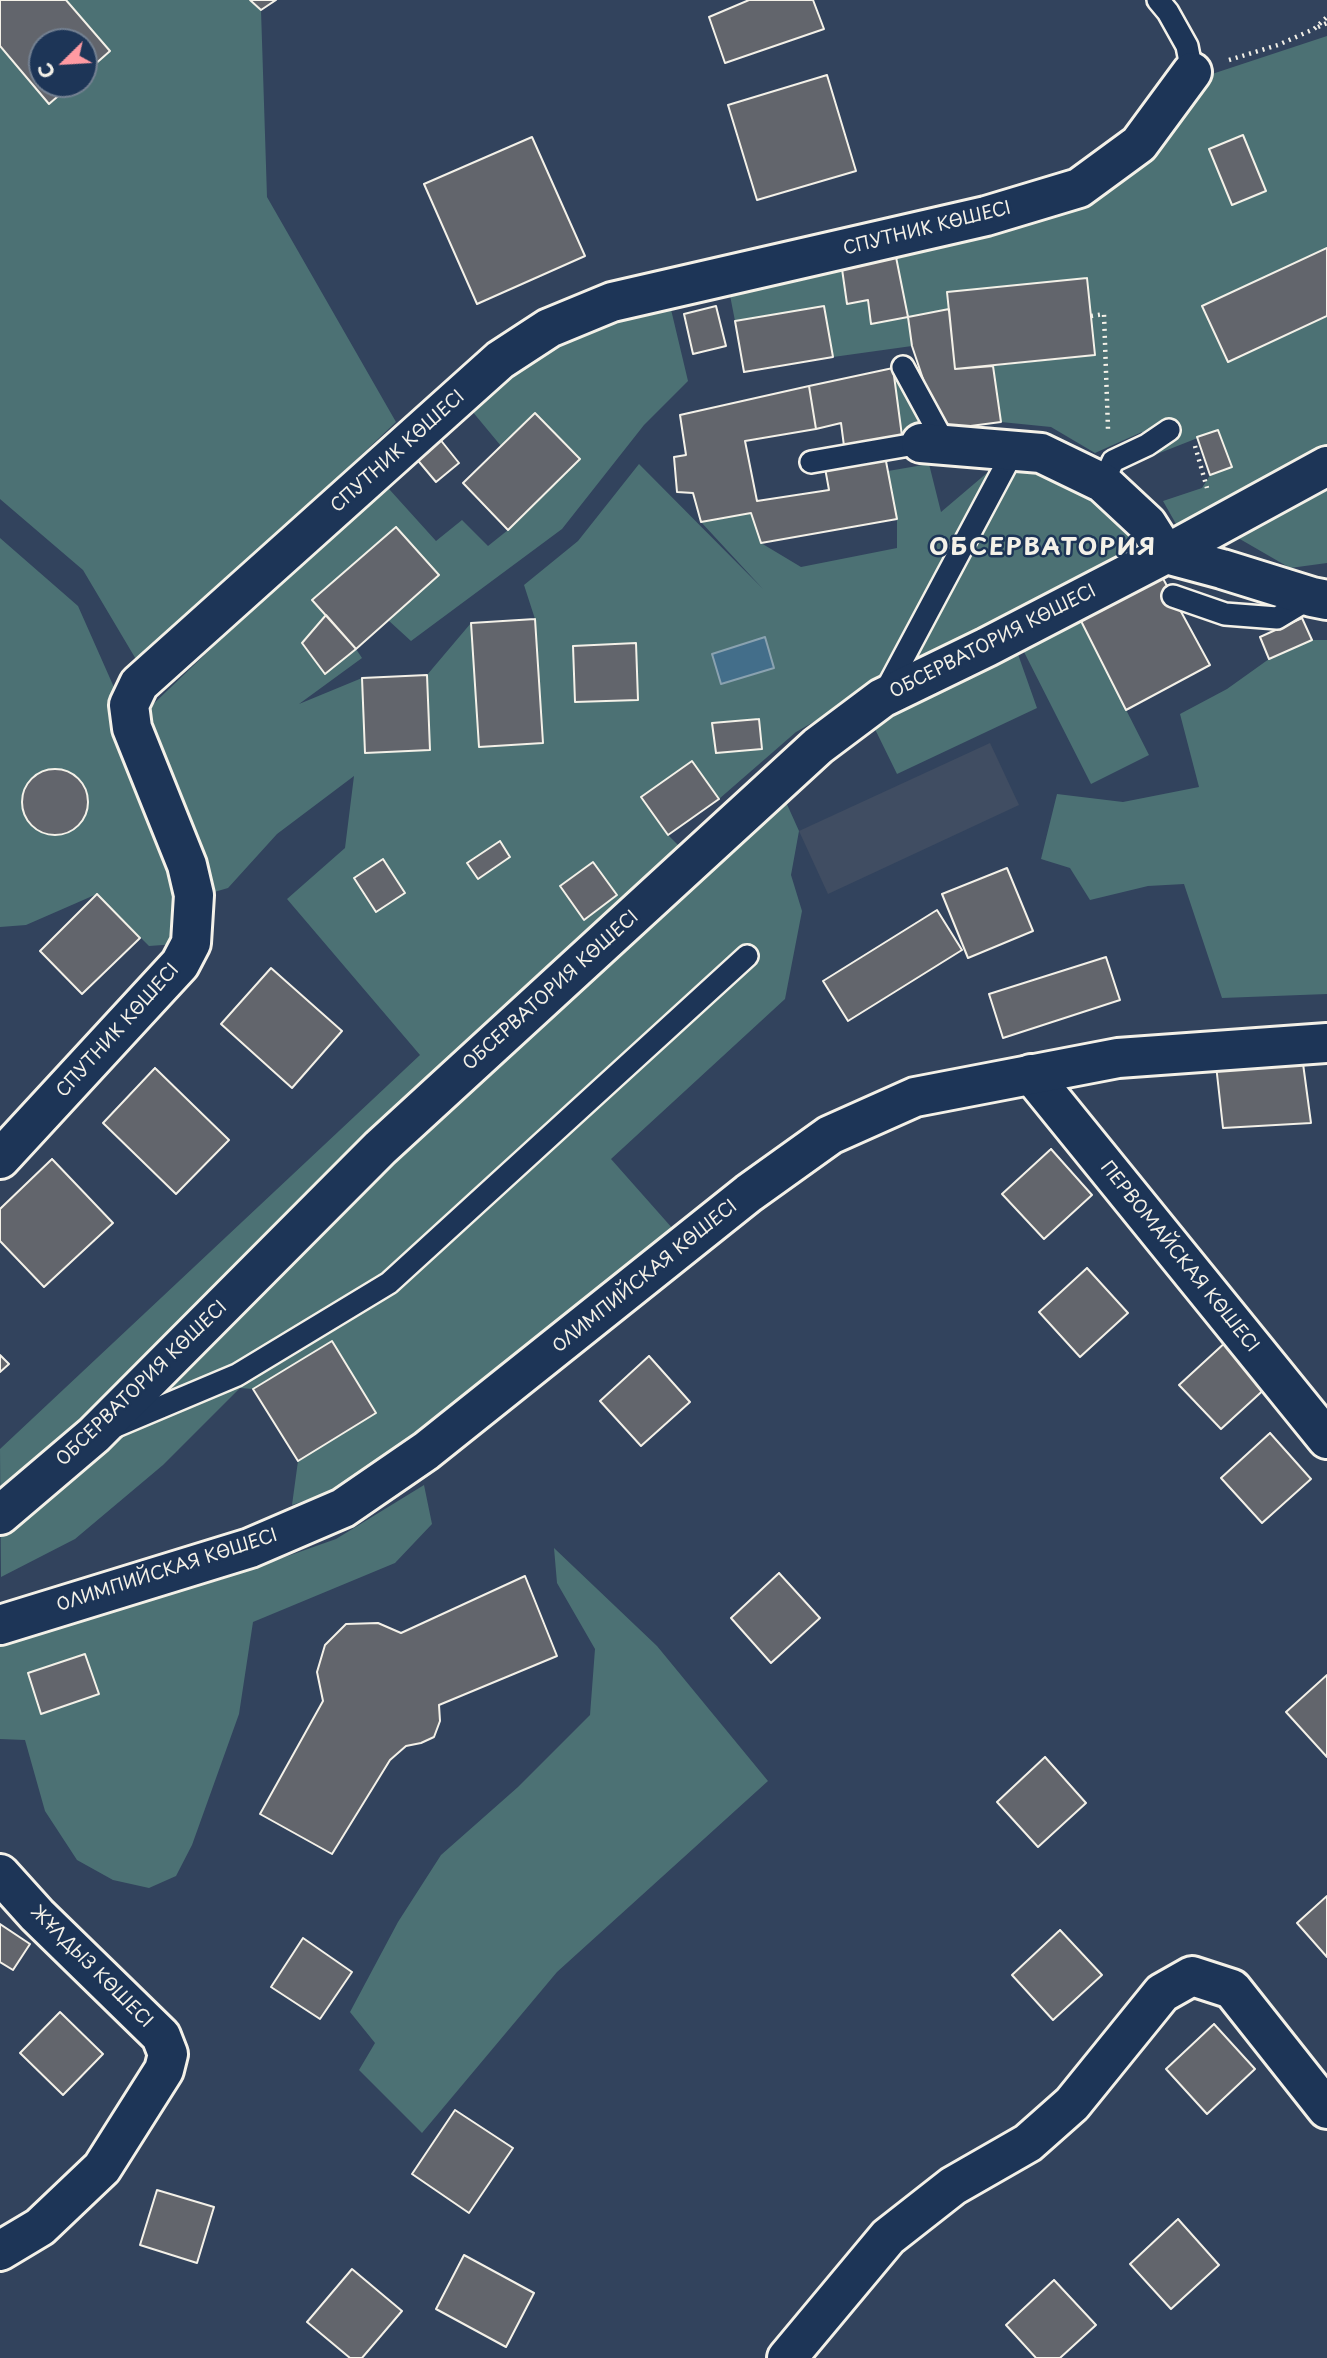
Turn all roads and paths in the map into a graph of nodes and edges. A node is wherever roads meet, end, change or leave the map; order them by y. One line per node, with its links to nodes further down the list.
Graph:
1 (1158, 0): 5 (lane)
2 (1327, 17): 4 (path)
3 (1327, 23): 4 (path)
4 (1314, 29): 5 (path)
5 (1192, 72): 22 (street, СПУТНИК КӨШЕСІ)
6 (1091, 316): 13 (path)
7 (903, 367): 9 (lane)
8 (1169, 430): 13 (lane); 14 (path)
9 (933, 444): 10 (street); 11 (lane)
10 (1014, 450): 13 (street); 18 (lane)
11 (811, 462)
12 (1327, 466): 14 (street, ОБСЕРВАТОРИЯ КӨШЕСІ)
13 (1108, 472): 15 (street)
14 (1218, 526): 15 (street, ОБСЕРВАТОРИЯ КӨШЕСІ)
15 (1166, 554): 17 (street); 18 (street, ОБСЕРВАТОРИЯ КӨШЕСІ)
16 (1173, 596): 17 (lane)
17 (1319, 598)
18 (882, 698): 23 (street, ОБСЕРВАТОРИЯ КӨШЕСІ)
19 (747, 956): 23 (lane)
20 (1327, 1043): 21 (street, ОЛИМПИЙСКАЯ КӨШЕСІ)
21 (1031, 1074): 24 (street, ПЕРВОМАЙСКАЯ КӨШЕСІ); 26 (street, ОЛИМПИЙСКАЯ КӨШЕСІ)
22 (0, 1159)
23 (94, 1435): 25 (street, ОБСЕРВАТОРИЯ КӨШЕСІ)
24 (1327, 1439)
25 (0, 1515)
26 (0, 1625)
27 (0, 1874): 29 (street, ЖҰЛДЫЗ КӨШЕСІ)
28 (1327, 2109): 30 (street)
29 (0, 2250)
30 (787, 2358)

